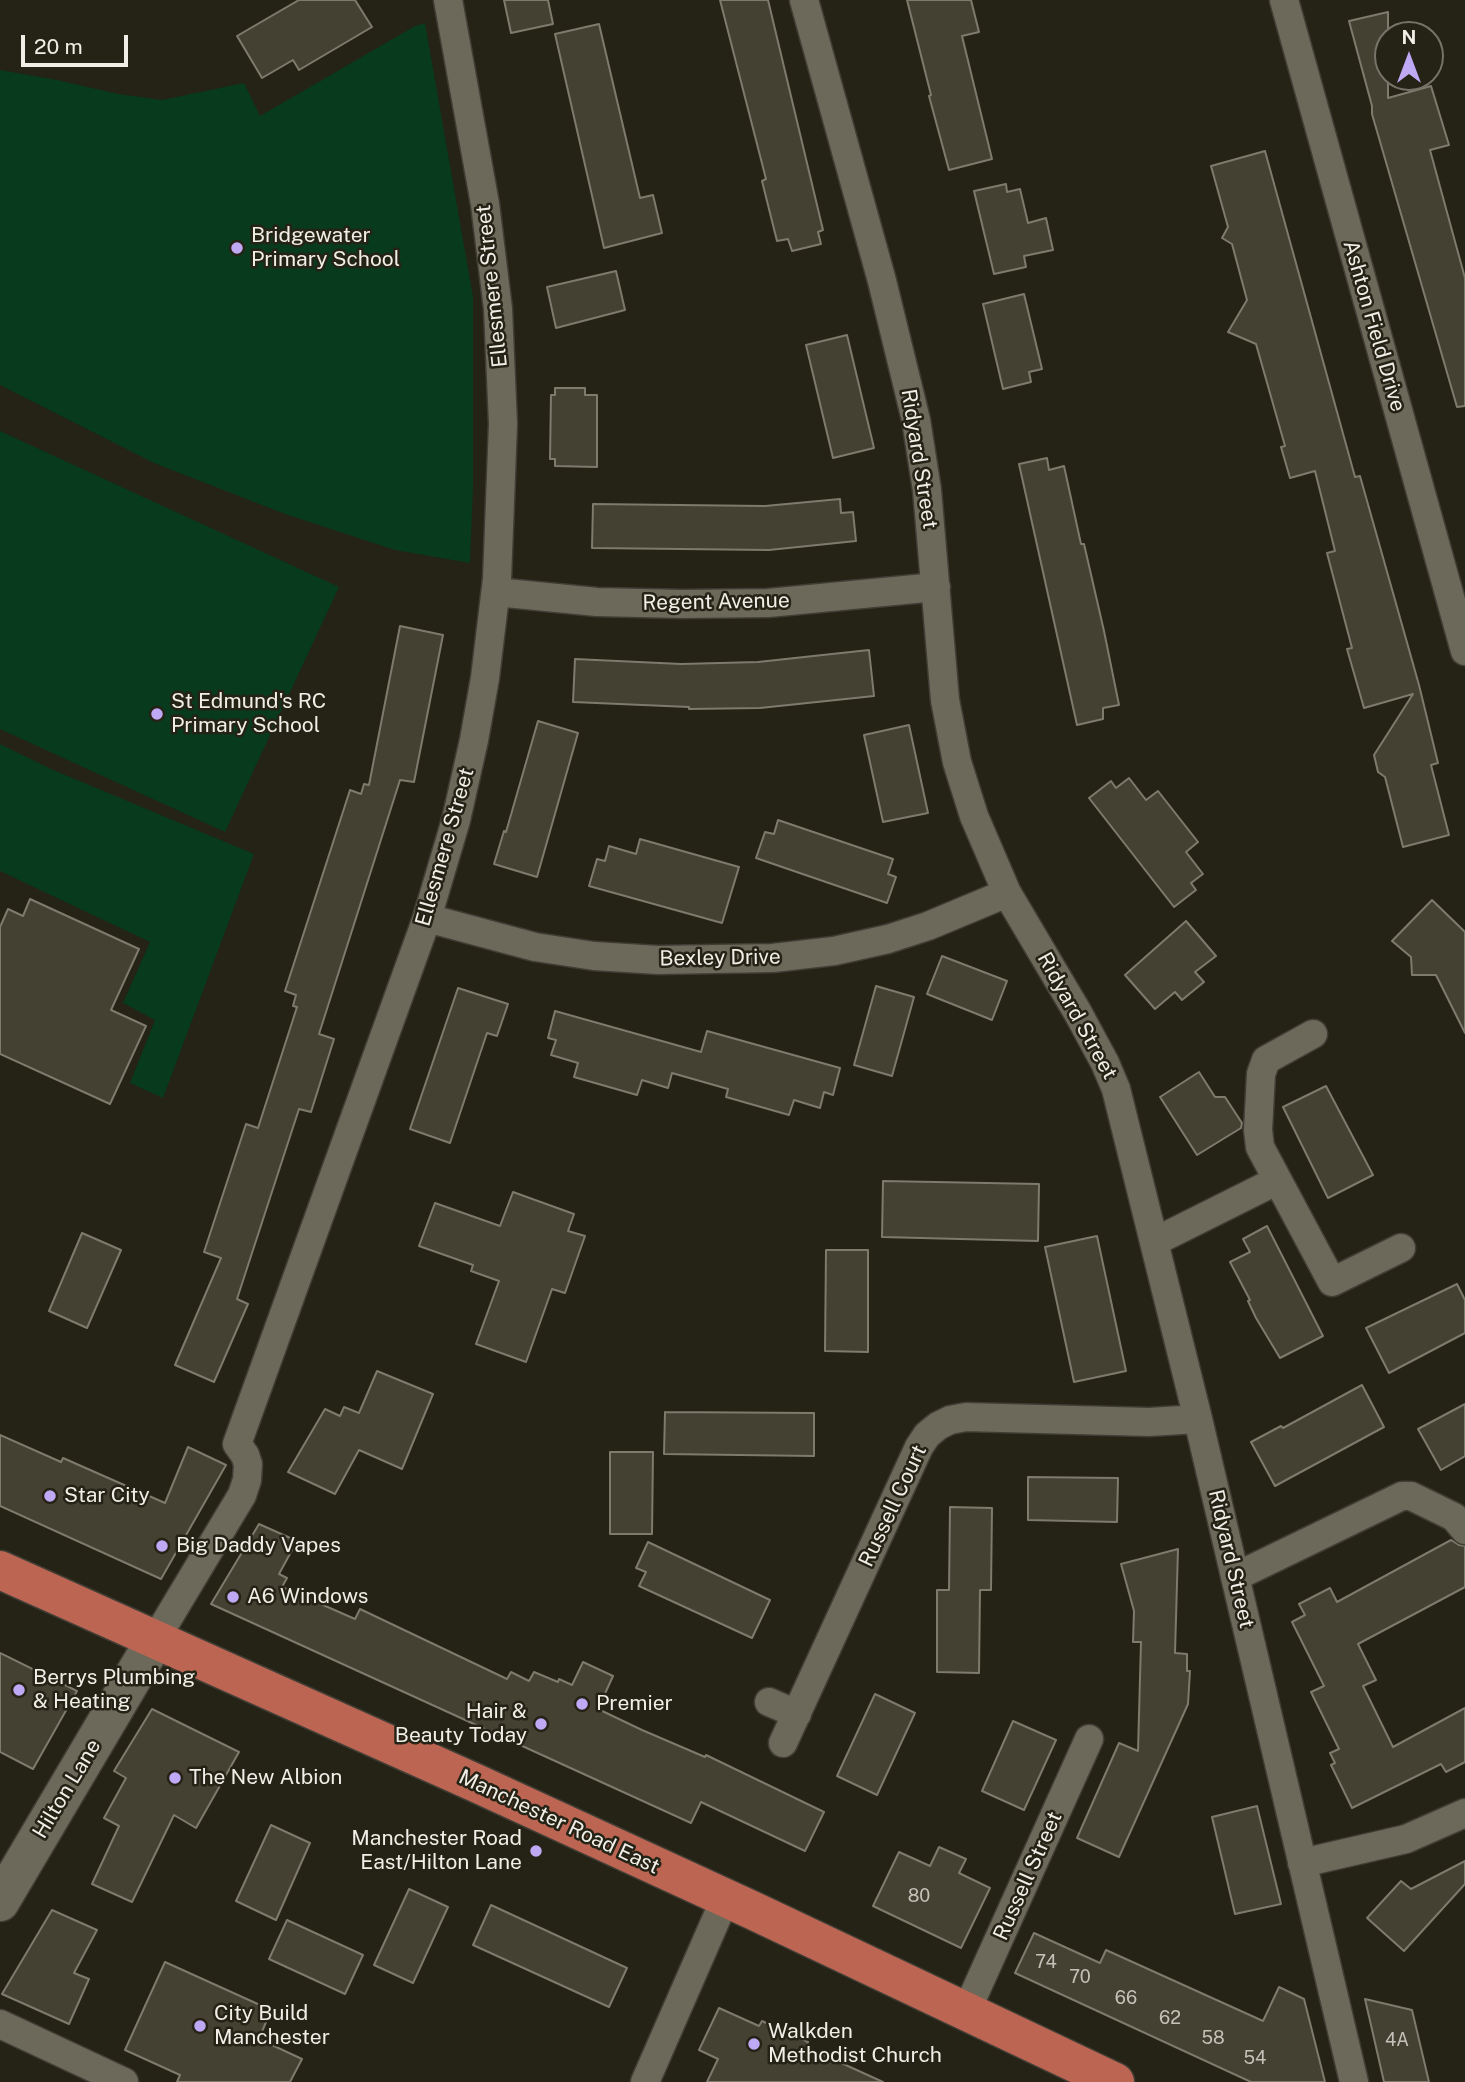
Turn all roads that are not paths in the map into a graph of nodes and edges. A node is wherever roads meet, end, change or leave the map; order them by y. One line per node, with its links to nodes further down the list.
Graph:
1 (448, 0): 5 (street, Ellesmere Street)
2 (804, 0): 4 (street, Ridyard Street)
3 (1284, 0): 6 (street, Ashton Field Drive)
4 (936, 587): 5 (street, Regent Avenue); 7 (street, Ridyard Street)
5 (496, 592): 8 (street, Ellesmere Street)
6 (1465, 651)
7 (1007, 893): 8 (street, Bexley Drive); 11 (street, Ridyard Street)
8 (427, 918): 17 (street, Ellesmere Street)
9 (1313, 1034): 10 (street)
10 (1276, 1181): 11 (street); 12 (street)
11 (1154, 1242): 13 (street, Ridyard Street)
12 (1401, 1248)
13 (1198, 1419): 16 (street, Ridyard Street); 19 (street, Russell Court)
14 (1465, 1530): 16 (street)
15 (0, 1570): 17 (main road, Manchester Road East)
16 (1236, 1577): 23 (street, Ridyard Street)
17 (155, 1640): 24 (main road, Manchester Road East); 25 (street, Hilton Lane)
18 (769, 1702): 19 (street)
19 (797, 1714): 21 (street, Russell Court)
20 (1089, 1739): 26 (street, Russell Street)
21 (783, 1743)
22 (1465, 1813): 23 (street)
23 (1302, 1863): 31 (street, Ridyard Street)
24 (726, 1899): 26 (main road, Manchester Road East); 29 (street)
25 (0, 1902)
26 (966, 2012): 30 (main road, Manchester Road East)
27 (0, 2024): 28 (street)
28 (124, 2082)
29 (645, 2082)
30 (1115, 2082)
31 (1354, 2082)

